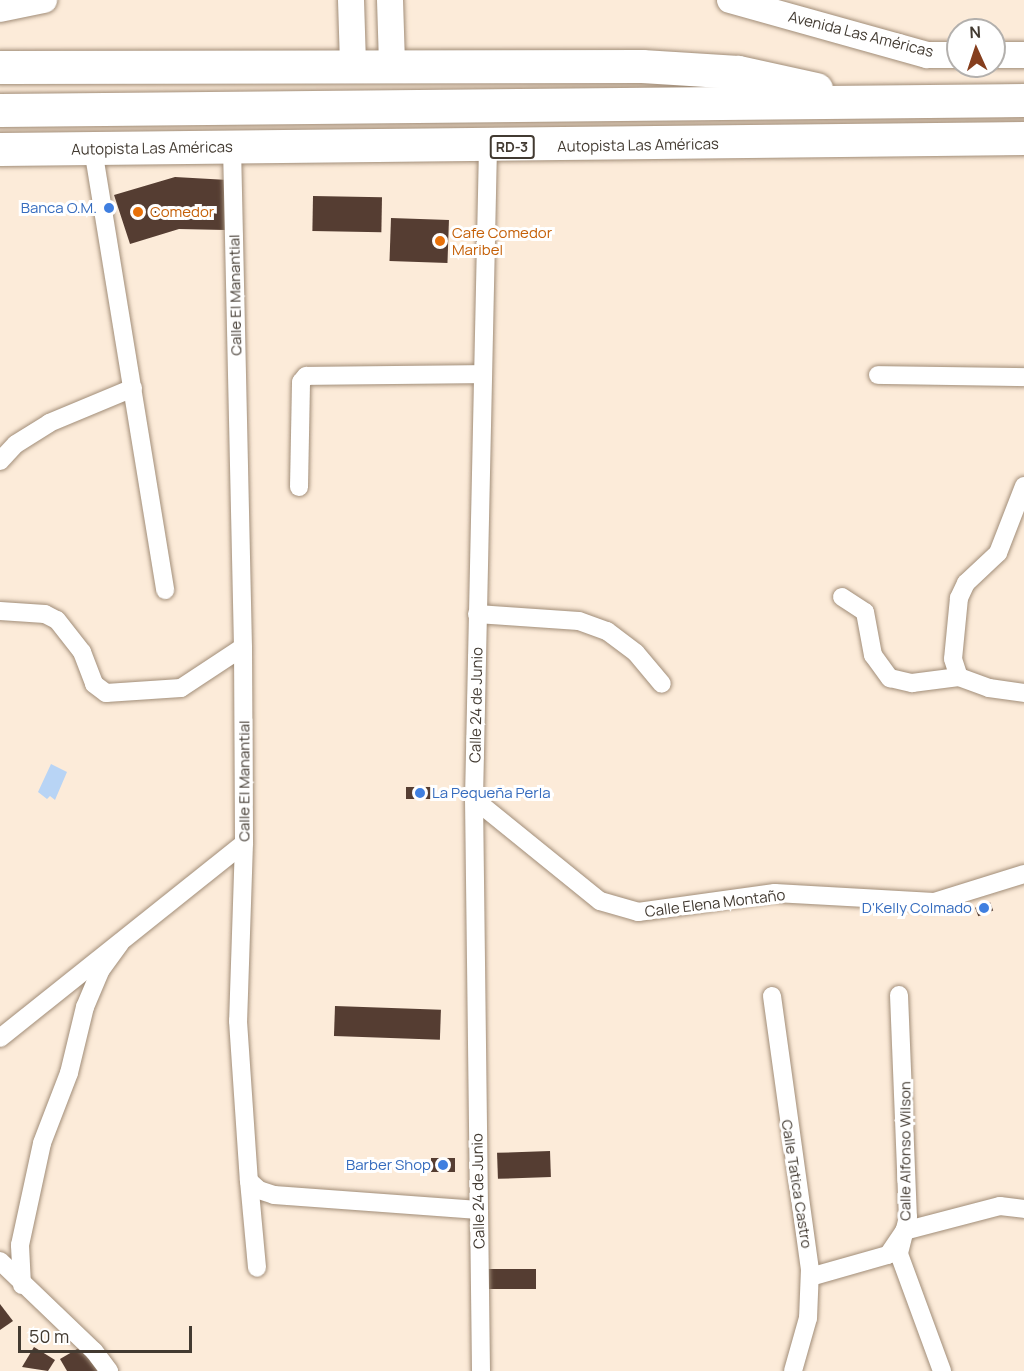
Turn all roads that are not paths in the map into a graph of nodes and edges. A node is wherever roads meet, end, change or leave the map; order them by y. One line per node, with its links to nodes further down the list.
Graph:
1 (44, 0): 5 (street)
2 (351, 0): 9 (street)
3 (390, 0): 10 (street)
4 (730, 0): 6 (street, Avenida Las Américas)
5 (0, 9)
6 (946, 55)
7 (1006, 55): 8 (street)
8 (1024, 55)
9 (353, 64): 10 (highway); 11 (highway)
10 (392, 64): 13 (highway)
11 (0, 67)
12 (1024, 100): 13 (highway)
13 (877, 101): 14 (highway)
14 (0, 110)
15 (1024, 138): 17 (highway, Autopista Las Américas / RD-3)
16 (232, 147): 17 (highway, Autopista Las Américas / RD-3); 19 (highway, Autopista Las Américas / RD-3); 31 (street, Calle El Manantial)
17 (488, 147): 20 (street, Calle 24 de Junio)
18 (0, 149): 19 (highway, Autopista Las Américas / RD-3)
19 (93, 149): 23 (street)
20 (483, 374): 26 (street); 30 (street, Calle 24 de Junio)
21 (878, 375): 22 (street)
22 (1024, 377)
23 (133, 388): 24 (street); 27 (street)
24 (0, 461)
25 (1024, 486): 32 (street)
26 (299, 487)
27 (165, 590)
28 (842, 597): 32 (street)
29 (0, 610): 31 (street)
30 (477, 614): 33 (street); 35 (street, Calle 24 de Junio)
31 (243, 647): 36 (street, Calle El Manantial)
32 (959, 677): 34 (street)
33 (662, 684)
34 (1024, 693)
35 (474, 799): 37 (street, Calle Elena Montaño); 44 (street, Calle 24 de Junio)
36 (244, 843): 38 (street); 42 (street, Calle El Manantial)
37 (1024, 874)
38 (120, 943): 41 (street); 49 (street)
39 (899, 995): 45 (street, Calle Alfonso Wilson)
40 (772, 996): 48 (street, Calle Tatica Castro)
41 (0, 1038)
42 (249, 1181): 44 (street); 47 (street, Calle El Manantial)
43 (1024, 1209): 45 (street)
44 (478, 1210): 51 (street, Calle 24 de Junio)
45 (904, 1231): 48 (street); 53 (street, Calle Alfonso Wilson)
46 (0, 1261): 49 (street)
47 (256, 1268)
48 (810, 1277): 52 (street, Calle Tatica Castro)
49 (22, 1285): 50 (street)
50 (109, 1371)
51 (481, 1371)
52 (794, 1371)
53 (942, 1371)

